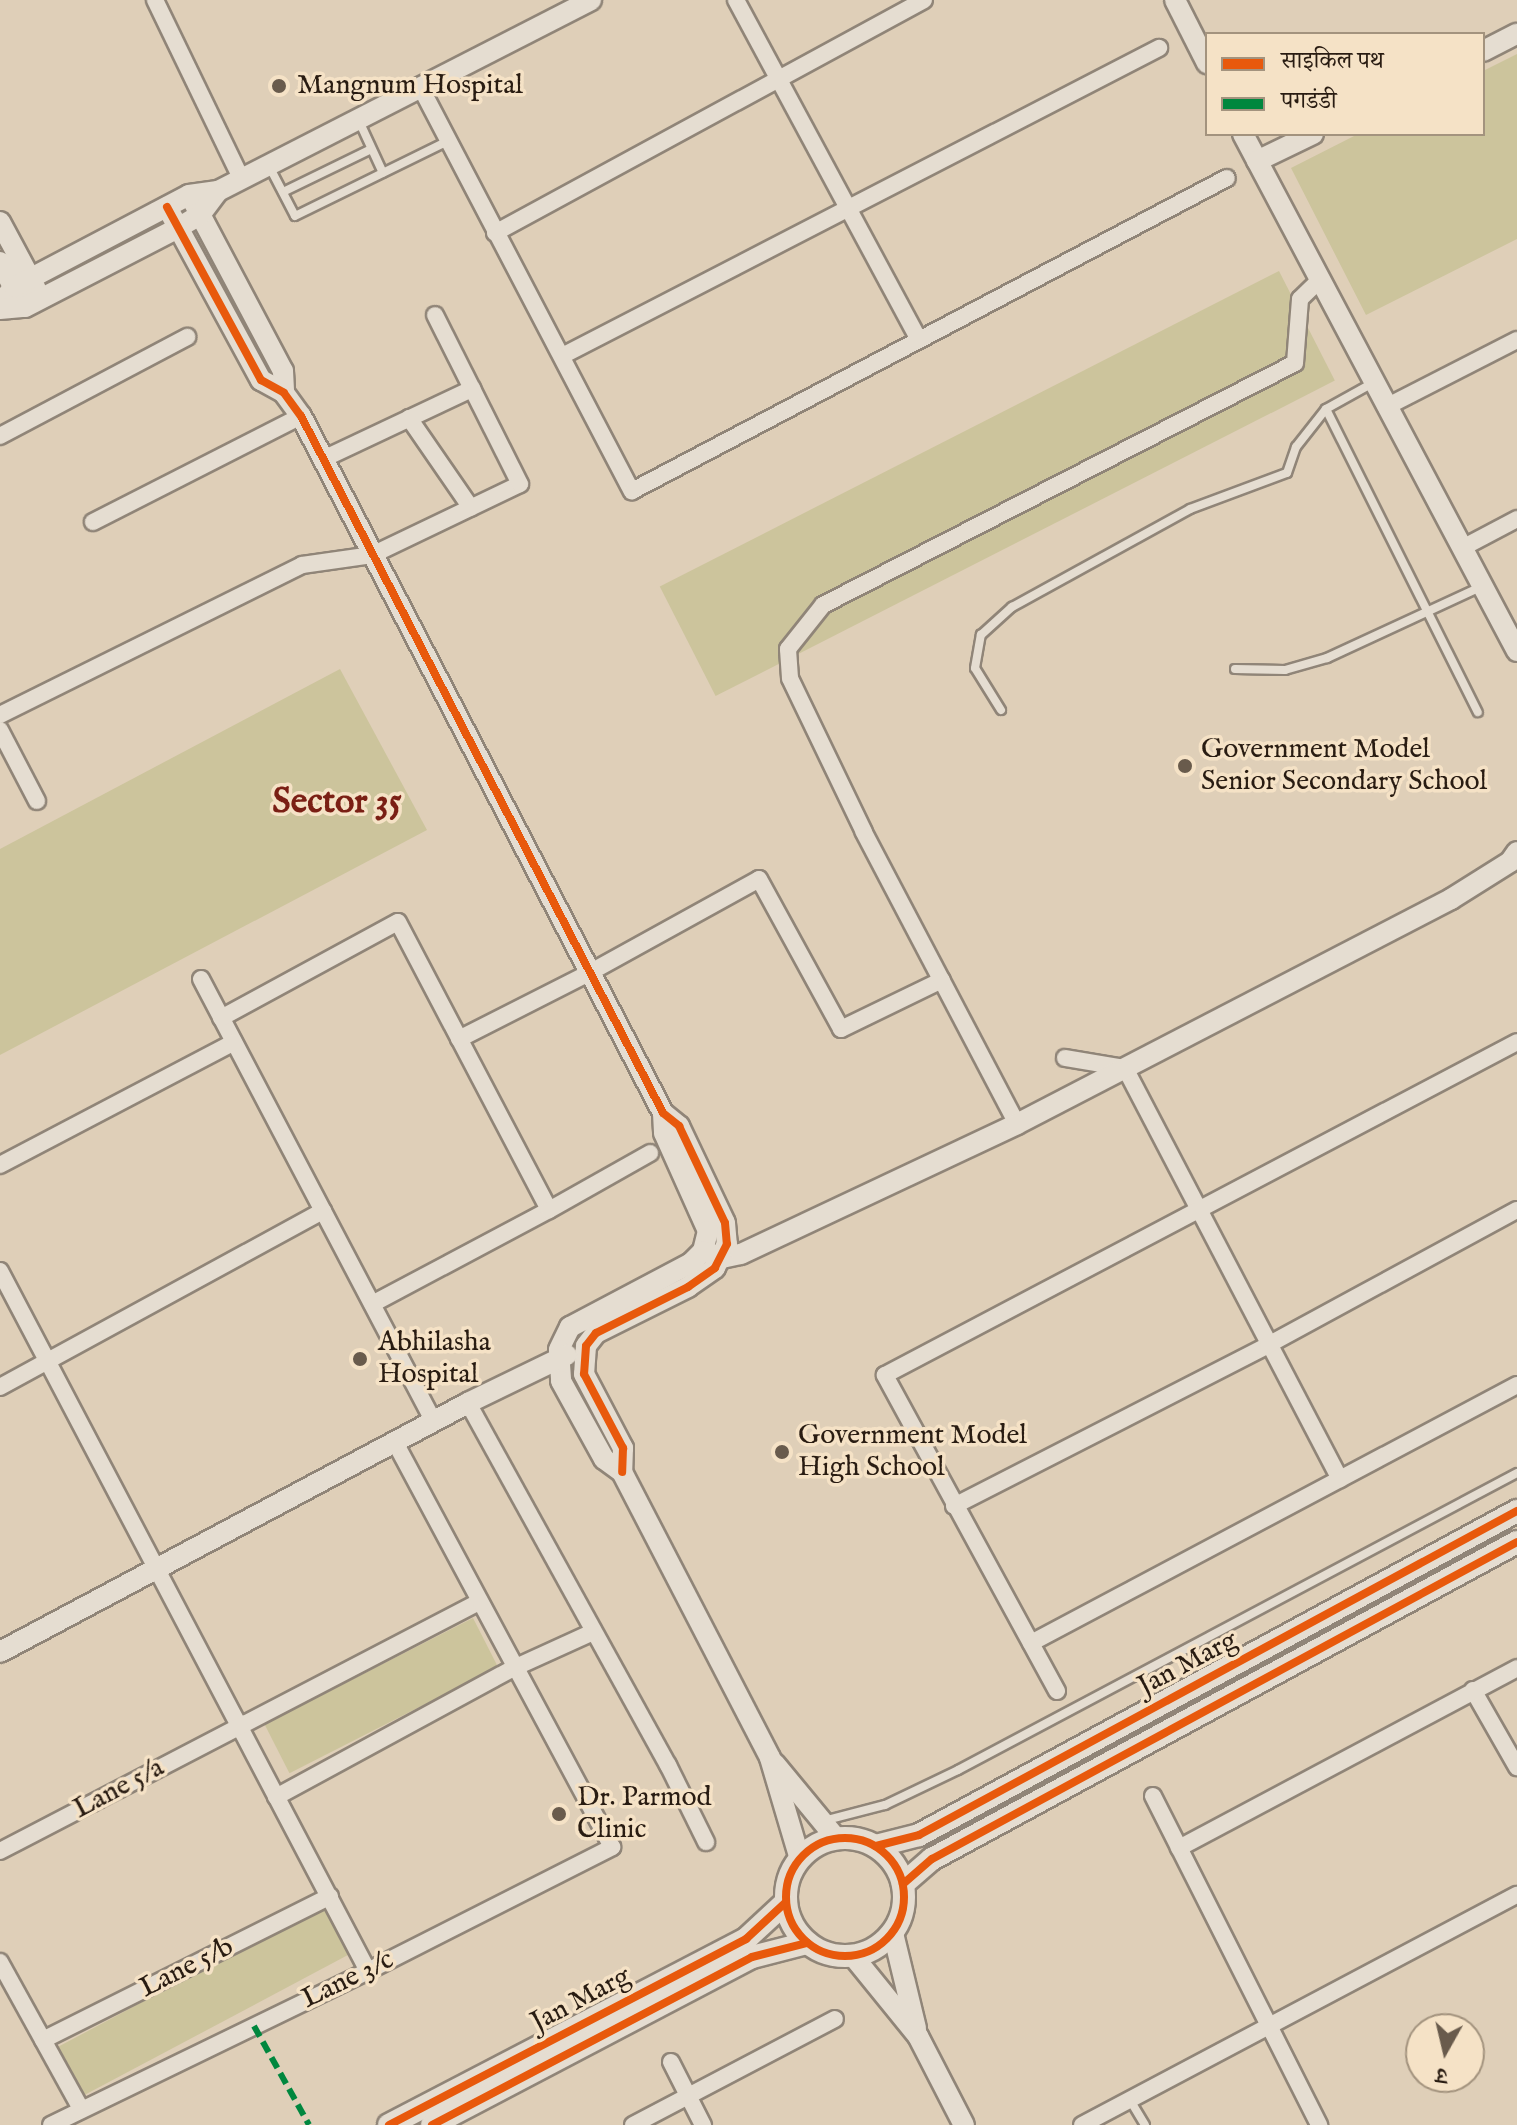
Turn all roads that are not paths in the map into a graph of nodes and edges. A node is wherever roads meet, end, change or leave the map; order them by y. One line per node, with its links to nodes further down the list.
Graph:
1 (155, 0): 20 (street)
2 (591, 0): 11 (street)
3 (736, 0): 10 (street)
4 (924, 0): 10 (street)
5 (1175, 0): 9 (street)
6 (1517, 34): 8 (street)
7 (1159, 48): 26 (street)
8 (1485, 50)
9 (1205, 59)
10 (778, 80): 26 (street); 30 (street)
11 (422, 90): 12 (street); 15 (street)
12 (359, 121): 16 (lane); 18 (street)
13 (1244, 136): 17 (street)
14 (1309, 136): 17 (street)
15 (448, 141): 19 (lane); 30 (street)
16 (371, 149): 19 (lane); 23 (lane)
17 (1257, 161): 32 (street)
18 (268, 165): 20 (street); 23 (lane)
19 (383, 173): 23 (lane)
20 (241, 178): 22 (street)
21 (1227, 178): 38 (street)
22 (218, 191): 24 (street); 27 (street)
23 (283, 192)
24 (189, 195): 25 (street); 27 (street)
25 (167, 207): 29 (street); 33 (street)
26 (849, 208): 38 (street); 40 (street)
27 (200, 215): 29 (street); 43 (street)
28 (0, 222): 33 (street)
29 (178, 228): 34 (street); 43 (street)
30 (495, 233): 40 (street)
31 (0, 262): 33 (street)
32 (1320, 280): 41 (street); 67 (street)
33 (22, 283): 34 (street); 35 (street)
34 (33, 303): 35 (street)
35 (0, 306)
36 (435, 315): 42 (street)
37 (187, 337): 48 (street)
38 (919, 340): 40 (street)
39 (1517, 340): 44 (street)
40 (562, 356)
41 (1374, 383): 44 (street); 45 (lane)
42 (472, 389): 47 (street); 50 (street)
43 (284, 393): 46 (street)
44 (1386, 407): 53 (street)
45 (1326, 409): 56 (lane); 59 (lane)
46 (301, 416): 49 (street); 52 (street)
47 (409, 418): 49 (street); 50 (street)
48 (0, 436)
49 (323, 459): 54 (street)
50 (471, 508): 54 (street)
51 (1517, 519): 53 (street)
52 (93, 522)
53 (1464, 547): 55 (street)
54 (372, 555): 61 (street); 65 (street)
55 (1483, 585): 56 (lane); 57 (street)
56 (1428, 612): 58 (lane); 60 (lane)
57 (1517, 651)
58 (1235, 669)
59 (1001, 710)
60 (1478, 712)
61 (0, 715)
62 (0, 730): 63 (street)
63 (37, 801)
64 (1515, 863): 73 (street)
65 (589, 973): 67 (street); 69 (street); 81 (street)
66 (201, 979): 68 (street)
67 (942, 980): 74 (street)
68 (221, 1018): 69 (street); 70 (street)
69 (459, 1039): 77 (street)
70 (234, 1042): 76 (street); 80 (street)
71 (1517, 1042): 78 (street)
72 (1065, 1058): 73 (street)
73 (1125, 1068): 74 (street); 78 (street)
74 (1017, 1124): 81 (street)
75 (650, 1153): 77 (street)
76 (0, 1165)
77 (549, 1210): 83 (street)
78 (1196, 1210): 84 (street); 96 (street)
79 (1517, 1210): 84 (street)
80 (323, 1211): 83 (street); 87 (street)
81 (713, 1255): 85 (street); 86 (street)
82 (0, 1271): 87 (street)
83 (372, 1304): 91 (street)
84 (1268, 1345): 95 (street); 96 (street)
85 (586, 1346): 86 (street); 93 (street)
86 (559, 1359): 90 (street); 93 (street)
87 (46, 1361): 89 (street); 99 (street)
88 (1517, 1385): 95 (street)
89 (0, 1387)
90 (468, 1403): 91 (street); 101 (street)
91 (434, 1422): 92 (street)
92 (395, 1442): 99 (street); 100 (street)
93 (622, 1472): 109 (street)
94 (1517, 1473): 113 (lane)
95 (1340, 1479): 102 (street)
96 (954, 1506): 102 (street)
97 (1517, 1511): 115 (main road, Jan Marg)
98 (1517, 1542): 119 (main road, Jan Marg)
99 (156, 1569): 103 (street); 108 (street)
100 (479, 1602): 104 (street); 108 (street, Lane 5/a)
101 (593, 1632): 104 (street); 114 (street)
102 (1031, 1643): 107 (street)
103 (0, 1652)
104 (514, 1668): 112 (street); 127 (street, Lane 3/c)
105 (1517, 1668): 106 (street)
106 (1473, 1690): 110 (street); 116 (street)
107 (1057, 1691)
108 (238, 1727): 112 (street); 117 (street, Lane 5/a)
109 (770, 1758): 113 (street); 118 (street)
110 (1517, 1767)
111 (1153, 1796): 116 (street)
112 (276, 1797): 121 (street)
113 (829, 1830): 115 (main road); 118 (main road)
114 (706, 1842)
115 (876, 1846): 119 (main road)
116 (1179, 1848): 129 (street)
117 (0, 1851)
118 (800, 1859): 122 (main road)
119 (903, 1884): 123 (main road)
120 (1517, 1895): 129 (street)
121 (330, 1896): 127 (street); 131 (street, Lane 5/b)
122 (786, 1902): 124 (main road); 137 (main road, Jan Marg)
123 (893, 1933): 125 (main road); 130 (street)
124 (807, 1943): 125 (main road); 138 (main road, Jan Marg)
125 (853, 1956): 130 (street)
126 (0, 1962): 131 (street)
127 (368, 1971): 135 (street, Lane 3/c)
128 (835, 2019): 133 (street)
129 (1266, 2026): 134 (street); 144 (street)
130 (918, 2036): 141 (street)
131 (43, 2040): 135 (street)
132 (671, 2062): 133 (street)
133 (688, 2097): 139 (street); 140 (street)
134 (1130, 2100): 142 (street); 143 (lane)
135 (81, 2109): 136 (street, Lane 3/c)
136 (51, 2125)
137 (389, 2125)
138 (432, 2125)
139 (633, 2125)
140 (703, 2125)
141 (964, 2125)
142 (1082, 2125)
143 (1145, 2125)
144 (1319, 2125)

